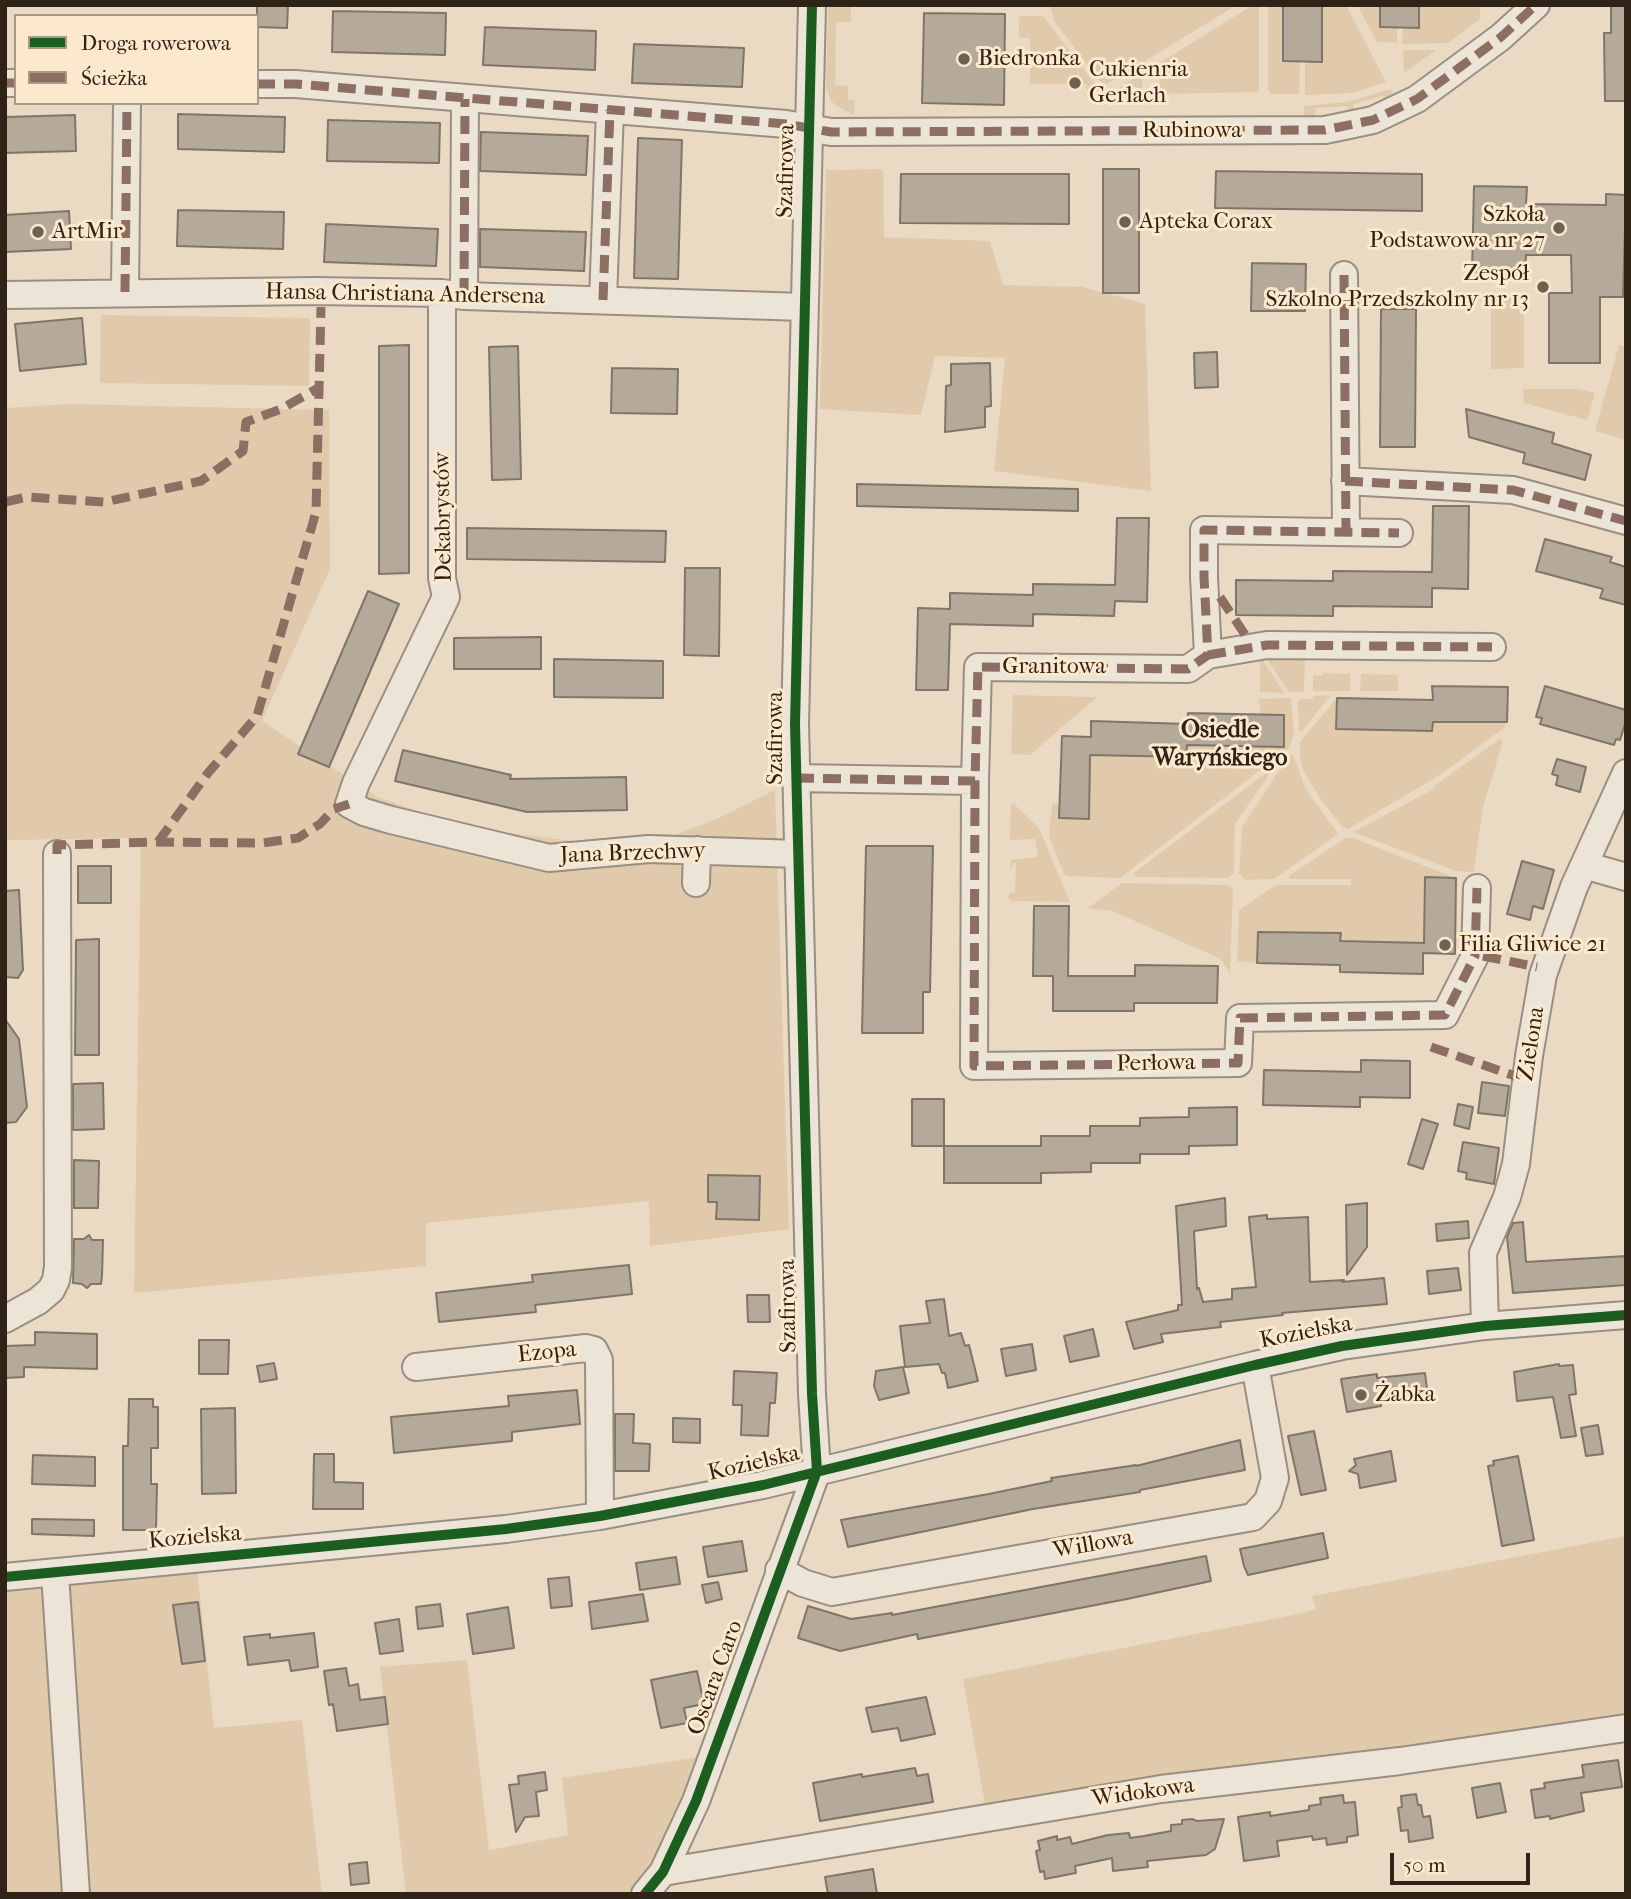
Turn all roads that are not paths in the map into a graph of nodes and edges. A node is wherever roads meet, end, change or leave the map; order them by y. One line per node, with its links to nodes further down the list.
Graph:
1 (812, 5): 7 (street, Szafirowa)
2 (1536, 5): 7 (street, Rubinowa)
3 (259, 84): 4 (street, Rubinowa)
4 (465, 99): 6 (street, Rubinowa); 11 (street, Dekabrystów)
5 (127, 105): 9 (street)
6 (610, 110): 7 (street, Rubinowa); 12 (street)
7 (809, 126): 13 (street, Szafirowa)
8 (1344, 275): 14 (street)
9 (125, 292): 10 (street, Hansa Christiana Andersena); 11 (street, Hansa Christiana Andersena)
10 (5, 295)
11 (453, 295): 12 (street, Hansa Christiana Andersena); 23 (street, Dekabrystów)
12 (603, 300): 13 (street, Hansa Christiana Andersena)
13 (804, 307): 21 (street, Szafirowa)
14 (1345, 481): 15 (street); 16 (street)
15 (1626, 521)
16 (1346, 532): 17 (street); 19 (street)
17 (1398, 533)
18 (1492, 647): 19 (street, Granitowa)
19 (1208, 655): 22 (street, Granitowa)
20 (1626, 773): 27 (street, Zielona)
21 (796, 779): 22 (street); 26 (street, Szafirowa)
22 (975, 781): 30 (street, Perłowa)
23 (349, 804): 24 (street, Jana Brzechwy)
24 (697, 850): 26 (street, Jana Brzechwy); 29 (street)
25 (57, 854): 32 (street)
26 (798, 854): 36 (street, Szafirowa)
27 (1584, 865): 28 (street); 33 (street, Zielona)
28 (1626, 877)
29 (696, 883)
30 (1477, 888)
31 (1626, 1315): 33 (street, Kozielska)
32 (5, 1319)
33 (1485, 1326): 34 (street, Kozielska)
34 (1255, 1365): 36 (street, Kozielska); 38 (street, Willowa)
35 (416, 1367): 37 (street, Ezopa)
36 (817, 1471): 37 (street, Kozielska); 38 (street, Oscara Caro)
37 (600, 1516): 39 (street, Kozielska)
38 (779, 1570): 42 (street, Oscara Caro)
39 (55, 1573): 40 (street, Kozielska); 43 (street)
40 (5, 1577)
41 (1626, 1728): 42 (street, Widokowa)
42 (663, 1872): 44 (street, Oscara Caro)
43 (76, 1894)
44 (645, 1894)

